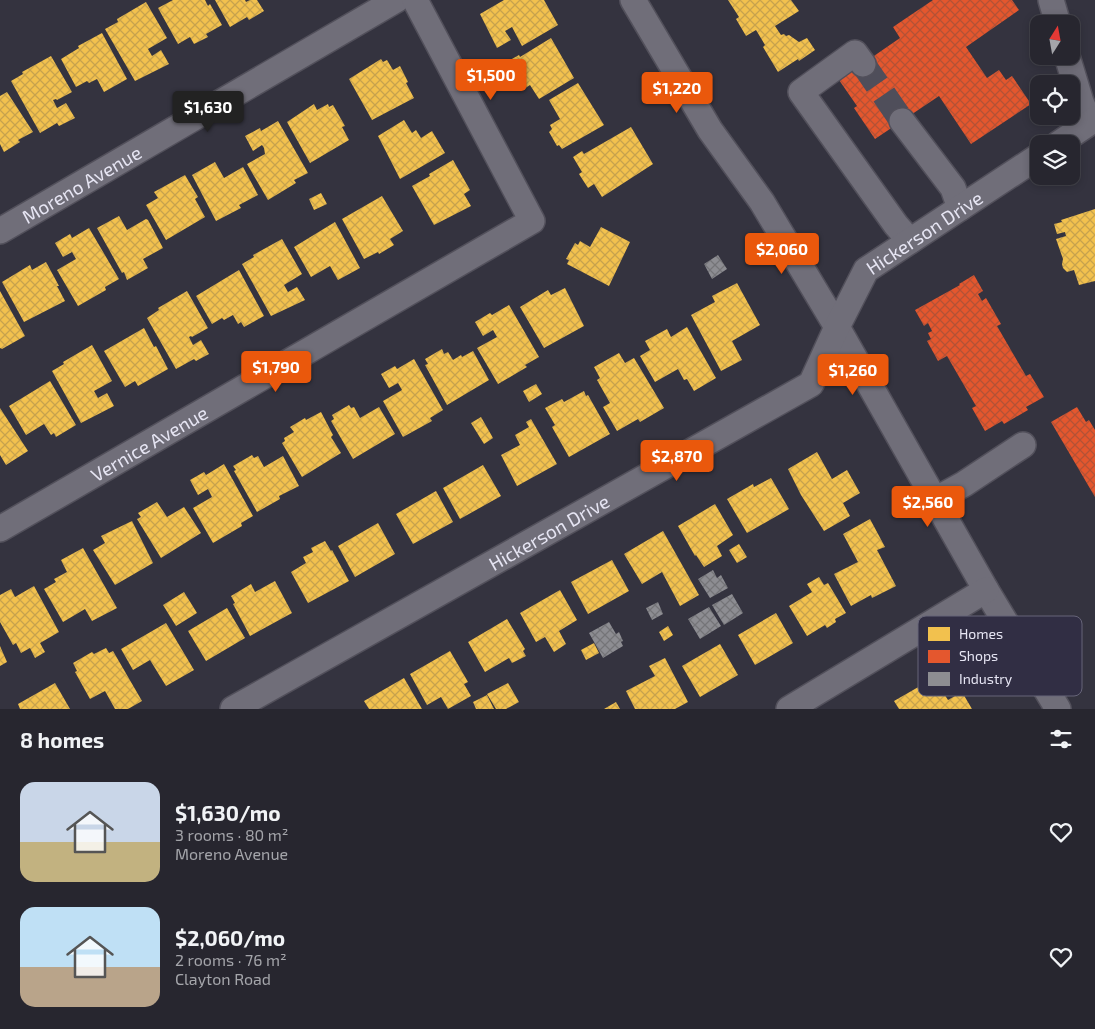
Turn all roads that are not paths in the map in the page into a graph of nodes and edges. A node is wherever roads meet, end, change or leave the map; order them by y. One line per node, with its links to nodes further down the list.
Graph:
1 (396, 0): 13 (street, Moreno Avenue)
2 (415, 0): 18 (street, Vernice Avenue)
3 (633, 0): 15 (street)
4 (1050, 0): 5 (street)
5 (1055, 15)
6 (863, 64): 14 (street)
7 (1070, 65): 9 (street)
8 (902, 121): 12 (street)
9 (1093, 121): 10 (street)
10 (1072, 135)
11 (1030, 162): 12 (street, Hickerson Drive)
12 (960, 208): 14 (street, Hickerson Drive)
13 (0, 231)
14 (910, 241): 15 (street, Hickerson Drive)
15 (837, 327): 17 (street); 24 (street, Hickerson Drive)
16 (1023, 445): 17 (street)
17 (935, 500): 19 (street)
18 (0, 529)
19 (986, 590): 20 (street); 21 (street)
20 (943, 616)
21 (1002, 616)
22 (918, 631): 25 (street)
23 (1050, 696): 26 (street)
24 (233, 709)
25 (789, 709)
26 (1058, 709)

